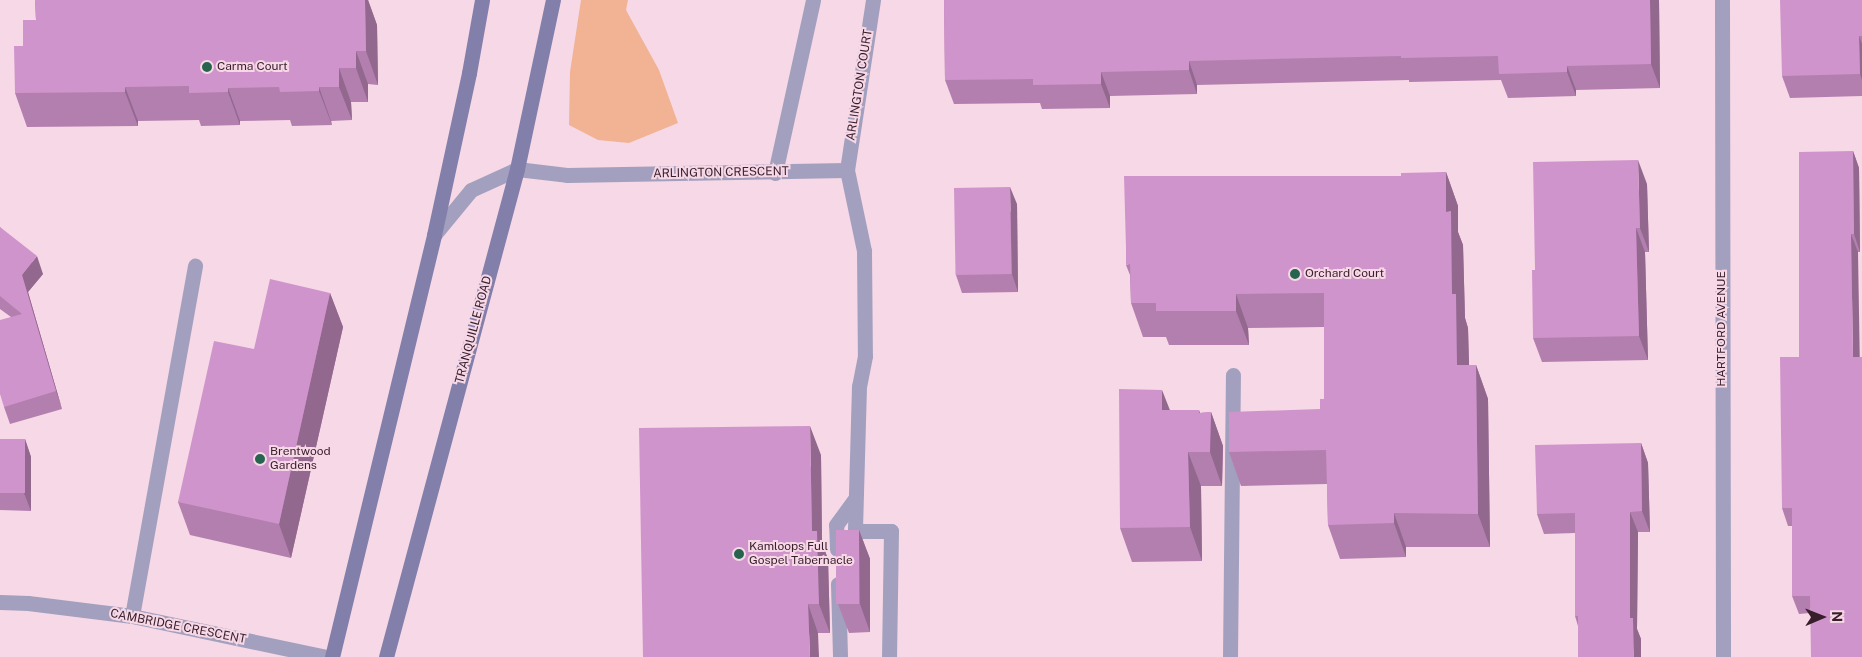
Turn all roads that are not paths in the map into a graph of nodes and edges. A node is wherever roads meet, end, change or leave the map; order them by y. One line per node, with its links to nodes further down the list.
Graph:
1 (482, 0): 9 (main road)
2 (553, 0): 6 (main road, TRANQUILLE ROAD)
3 (813, 0): 8 (street)
4 (874, 0): 7 (street, ARLINGTON COURT)
5 (1722, 0): 21 (street, HARTFORD AVENUE)
6 (517, 169): 8 (street, ARLINGTON CRESCENT); 9 (street); 17 (main road, TRANQUILLE ROAD)
7 (847, 170): 8 (street, ARLINGTON CRESCENT); 12 (street)
8 (775, 173)
9 (434, 235): 16 (main road)
10 (195, 266): 14 (street)
11 (1233, 375): 20 (street)
12 (856, 499): 18 (street); 19 (street)
13 (0, 602): 14 (street, CAMBRIDGE CRESCENT)
14 (132, 616): 15 (street, CAMBRIDGE CRESCENT)
15 (326, 657)
16 (332, 657)
17 (386, 657)
18 (840, 657)
19 (890, 657)
20 (1230, 657)
21 (1723, 657)

